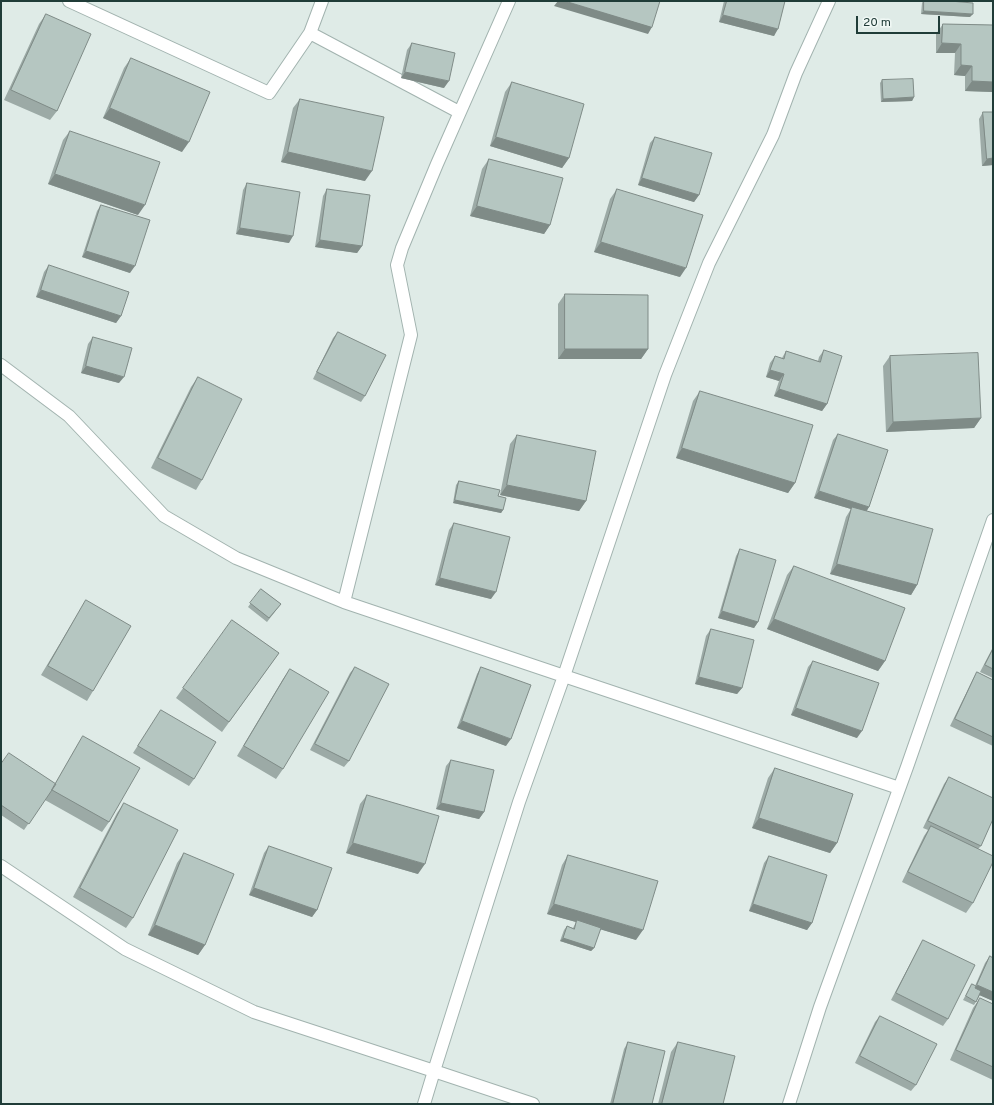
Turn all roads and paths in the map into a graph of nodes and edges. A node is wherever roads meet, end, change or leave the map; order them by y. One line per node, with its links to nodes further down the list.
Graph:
1 (69, 1): 5 (street)
2 (322, 1): 5 (street)
3 (509, 1): 6 (street)
4 (829, 1): 10 (street)
5 (310, 33): 6 (street)
6 (459, 112): 9 (street)
7 (1, 365): 9 (street)
8 (993, 520): 11 (street)
9 (344, 602): 10 (street)
10 (564, 676): 11 (street); 13 (street)
11 (899, 788): 16 (street)
12 (1, 866): 13 (street)
13 (434, 1071): 14 (street); 15 (street)
14 (424, 1104)
15 (533, 1104)
16 (789, 1104)

